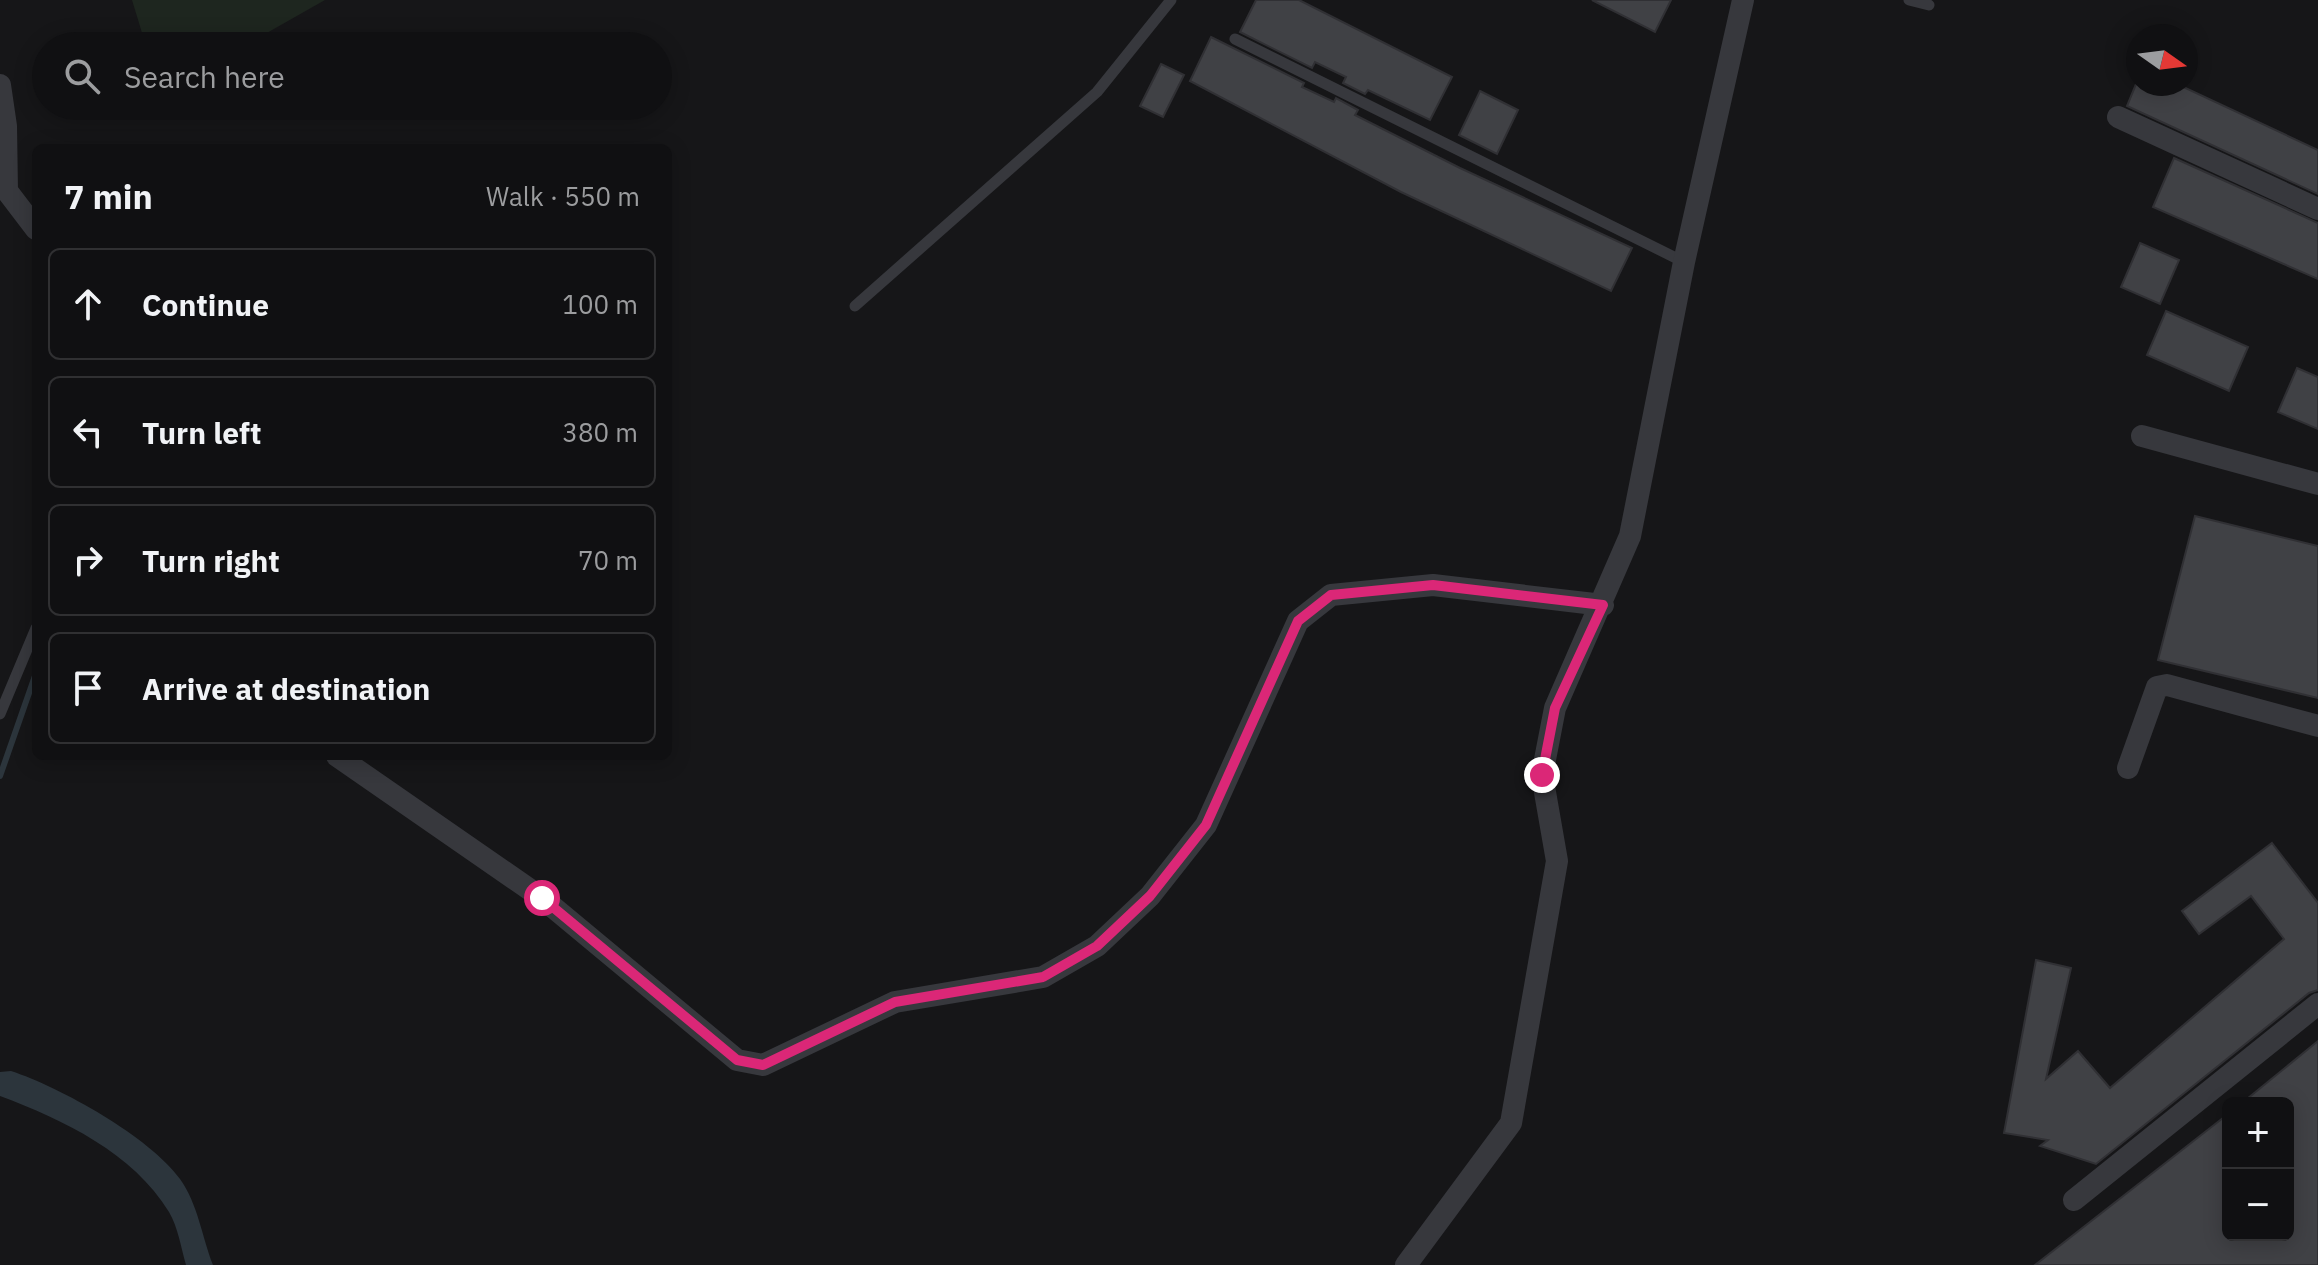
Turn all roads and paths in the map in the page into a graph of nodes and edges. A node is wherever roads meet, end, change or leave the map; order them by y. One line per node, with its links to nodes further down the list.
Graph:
1 (1171, 0): 11 (lane)
2 (1743, 0): 10 (street)
3 (1909, 0): 4 (lane)
4 (1929, 5)
5 (1235, 39): 10 (lane)
6 (0, 85): 9 (street)
7 (2118, 117): 8 (street)
8 (2318, 209)
9 (32, 224)
10 (1684, 262): 14 (street)
11 (855, 306)
12 (2142, 436): 13 (street)
13 (2316, 480)
14 (1603, 605): 18 (street); 22 (street)
15 (32, 638): 16 (lane)
16 (0, 714)
17 (2318, 726): 19 (street)
18 (343, 760)
19 (2128, 768)
20 (2318, 1004): 21 (street)
21 (2074, 1200)
22 (1406, 1265)

